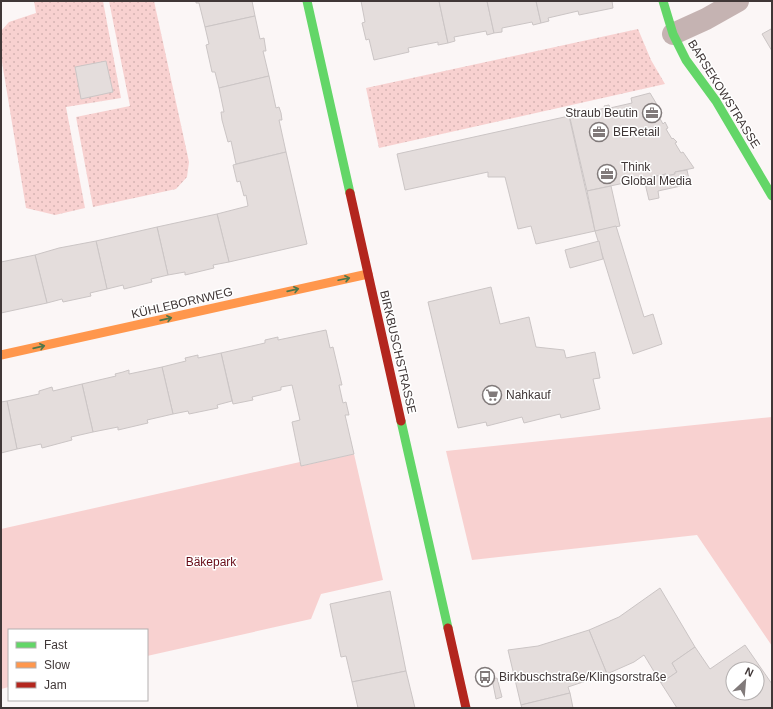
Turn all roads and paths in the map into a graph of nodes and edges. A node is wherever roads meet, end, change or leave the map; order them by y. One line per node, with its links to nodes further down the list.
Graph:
1 (307, 1): 6 (street, BIRKBUSCHSTRASSE)
2 (663, 1): 4 (street, BARSEKOWSTRASSE)
3 (738, 1): 4 (street)
4 (673, 34): 5 (street, BARSEKOWSTRASSE)
5 (772, 196)
6 (368, 274): 7 (street, KÜHLEBORNWEG, one-way to 6); 8 (street, BIRKBUSCHSTRASSE)
7 (1, 355)
8 (466, 708)

